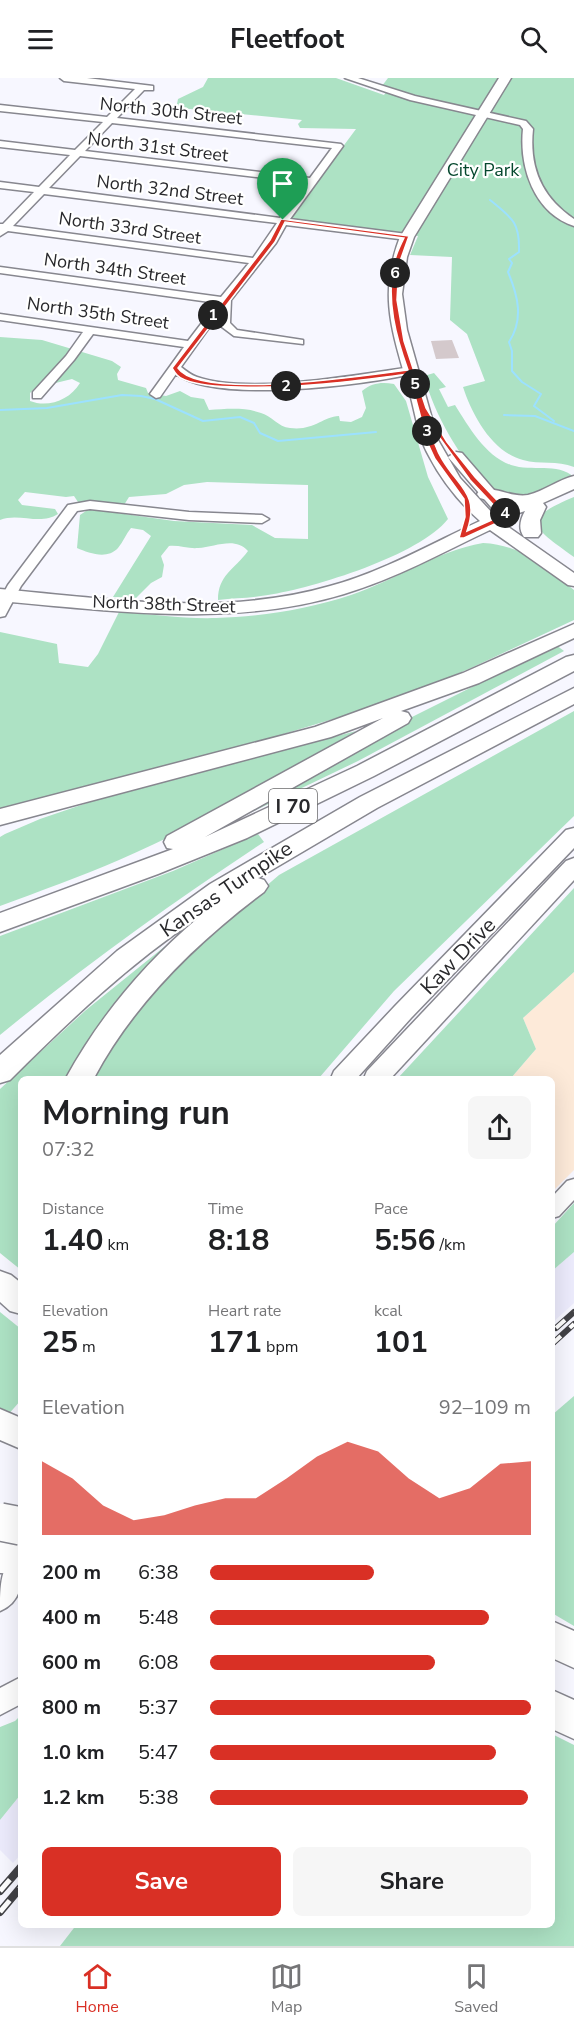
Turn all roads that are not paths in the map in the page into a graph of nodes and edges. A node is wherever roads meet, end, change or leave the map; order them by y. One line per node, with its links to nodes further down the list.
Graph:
1 (64, 78): 6 (street)
2 (349, 78): 5 (street)
3 (505, 78): 5 (main road)
4 (0, 108): 6 (street, North 30th Street)
5 (484, 114): 13 (street); 15 (main road)
6 (111, 121): 8 (street); 9 (street, North 30th Street)
7 (0, 144): 8 (street, North 31st Street)
8 (78, 154): 9 (street, North 31st Street); 11 (street)
9 (312, 181): 12 (street)
10 (0, 184): 11 (street, North 32nd Street)
11 (42, 190): 12 (street, North 32nd Street); 14 (street)
12 (283, 220): 15 (street, North 32nd Street); 16 (street)
13 (574, 223)
14 (2, 229): 16 (street, North 33rd Street)
15 (407, 237): 24 (main road)
16 (255, 261): 18 (street)
17 (0, 270): 18 (street, North 34th Street)
18 (226, 301): 21 (street); 22 (street)
19 (0, 317): 20 (street, North 35th Street)
20 (90, 330): 22 (street, North 35th Street); 26 (street)
21 (299, 342)
22 (191, 345): 23 (street)
23 (175, 368): 24 (street); 25 (street)
24 (412, 372): 27 (main road)
25 (156, 394)
26 (37, 395)
27 (423, 408): 30 (main road); 31 (main road)
28 (574, 482): 32 (highway)
29 (574, 490): 32 (highway)
30 (487, 494): 32 (highway); 34 (main road)
31 (467, 499): 34 (main road); 35 (main road)
32 (541, 501): 34 (highway); 36 (highway)
33 (262, 519): 39 (street)
34 (500, 519): 35 (main road, North 38th Street); 36 (main road)
35 (462, 536): 36 (main road); 39 (main road, North 38th Street)
36 (529, 540): 37 (main road); 38 (main road)
37 (574, 565)
38 (574, 581)
39 (5, 595): 40 (street)
40 (0, 614)
41 (567, 633): 43 (highway)
42 (574, 662): 51 (highway, Kansas Turnpike / I 70)
43 (471, 678): 45 (highway); 51 (highway)
44 (574, 695): 46 (highway, Kansas Turnpike / I 70)
45 (84, 796): 47 (highway); 48 (highway)
46 (378, 797): 53 (highway, Kansas Turnpike / I 70); 56 (highway)
47 (0, 817)
48 (0, 830)
49 (574, 835): 57 (main road, Kaw Drive)
50 (574, 866): 58 (main road, Kaw Drive)
51 (79, 893): 52 (highway, Kansas Turnpike / I 70)
52 (0, 923)
53 (112, 969): 54 (highway); 55 (highway, Kansas Turnpike / I 70)
54 (0, 1047)
55 (0, 1072)
56 (81, 1076)
57 (345, 1076)
58 (378, 1076)
59 (574, 1187): 60 (street)
60 (555, 1207)
61 (0, 1284): 62 (highway)
62 (18, 1299)
63 (0, 1424): 64 (highway)
64 (18, 1433)
65 (18, 1516): 68 (main road)
66 (0, 1522): 67 (highway, bridge)
67 (18, 1525)
68 (0, 1541)
69 (0, 1556): 70 (highway)
70 (18, 1557)
71 (18, 1570): 72 (main road)
72 (0, 1595)
73 (555, 1640): 74 (highway)
74 (574, 1650)
75 (18, 1691): 76 (street)
76 (0, 1704)
77 (555, 1710): 78 (highway)
78 (574, 1720)

